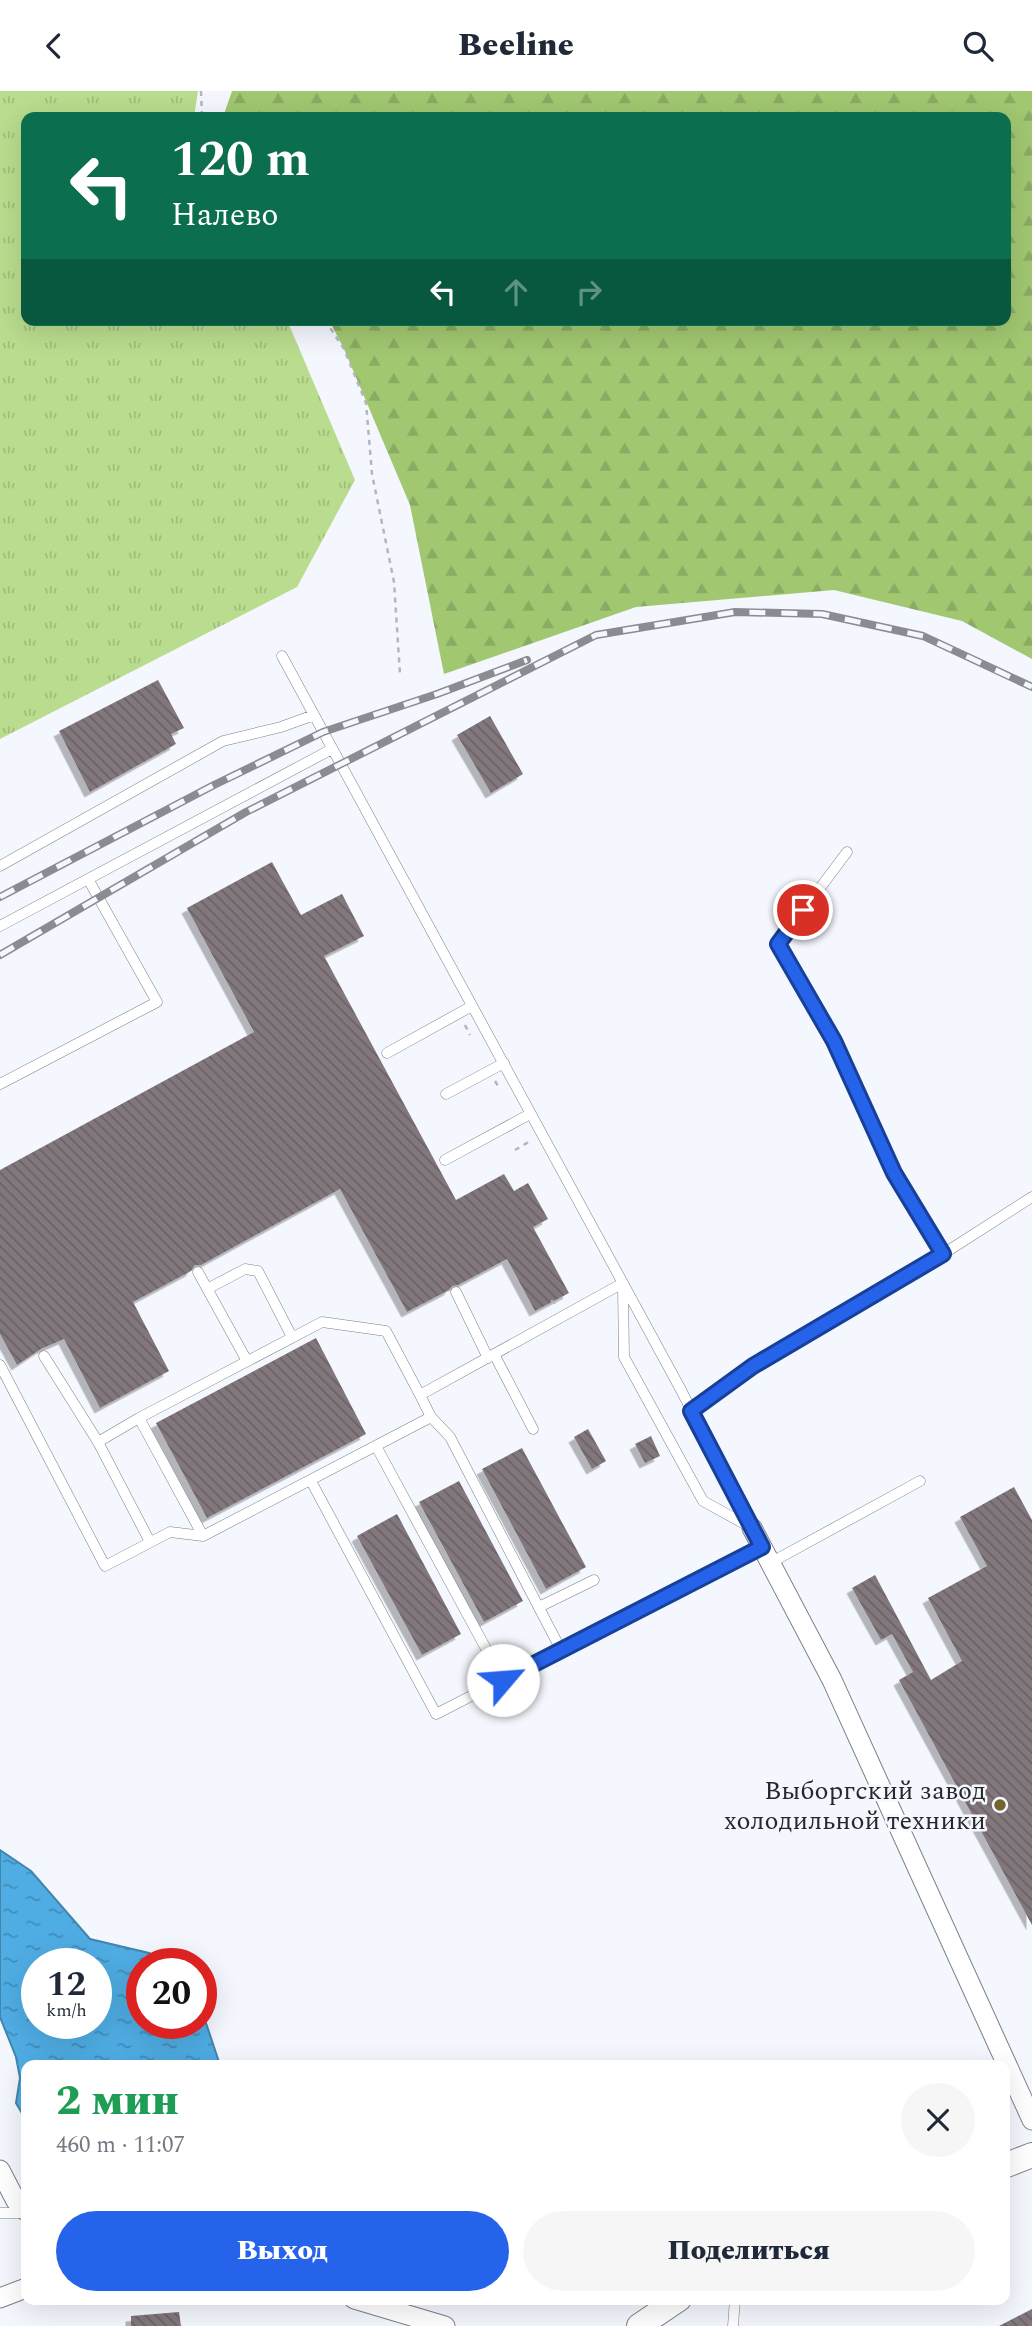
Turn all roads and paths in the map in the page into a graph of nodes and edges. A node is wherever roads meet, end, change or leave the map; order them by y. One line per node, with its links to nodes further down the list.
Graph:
1 (201, 91): 2 (path)
2 (202, 112)
3 (330, 326): 5 (path)
4 (282, 656): 6 (lane)
5 (400, 674)
6 (314, 715): 7 (lane); 9 (lane)
7 (332, 749): 10 (lane); 12 (lane)
8 (847, 852): 20 (lane)
9 (0, 866)
10 (88, 879): 11 (lane); 15 (lane)
11 (0, 926)
12 (472, 1006): 13 (lane); 14 (lane)
13 (387, 1053)
14 (504, 1063): 16 (lane); 17 (lane)
15 (0, 1084)
16 (446, 1094)
17 (530, 1114): 18 (lane); 22 (lane)
18 (445, 1160)
19 (1032, 1197): 20 (lane)
20 (943, 1254): 31 (lane)
21 (198, 1272): 23 (lane)
22 (623, 1283): 27 (lane); 31 (lane); 39 (lane)
23 (207, 1289): 25 (lane); 28 (lane)
24 (456, 1292): 27 (lane)
25 (292, 1337): 28 (lane); 30 (lane)
26 (44, 1356): 35 (lane)
27 (491, 1356): 30 (lane); 34 (lane)
28 (247, 1361): 33 (lane)
29 (0, 1365): 41 (lane)
30 (420, 1395): 32 (lane)
31 (691, 1411): 39 (lane)
32 (431, 1417): 36 (lane); 44 (lane)
33 (139, 1418): 35 (lane); 40 (lane)
34 (533, 1429)
35 (97, 1442): 41 (lane)
36 (376, 1446): 37 (lane); 46 (lane)
37 (311, 1481): 40 (lane); 46 (lane)
38 (920, 1481): 42 (lane)
39 (752, 1528): 42 (street)
40 (203, 1536): 41 (lane)
41 (150, 1542)
42 (766, 1555): 45 (lane); 47 (street)
43 (594, 1580): 44 (lane)
44 (539, 1607): 45 (lane)
45 (561, 1650): 46 (lane)
46 (503, 1680)
47 (1005, 2060)
48 (1010, 2072): 49 (street)
49 (1032, 2120)
50 (1032, 2155): 51 (street)
51 (1010, 2164)
52 (0, 2171): 53 (street)
53 (21, 2206)
54 (21, 2212): 55 (lane)
55 (0, 2213)
56 (21, 2290): 57 (street)
57 (0, 2298)
58 (374, 2305): 61 (street)
59 (670, 2305): 62 (street)
60 (734, 2305): 63 (lane)
61 (445, 2326)
62 (639, 2326)
63 (733, 2326)

